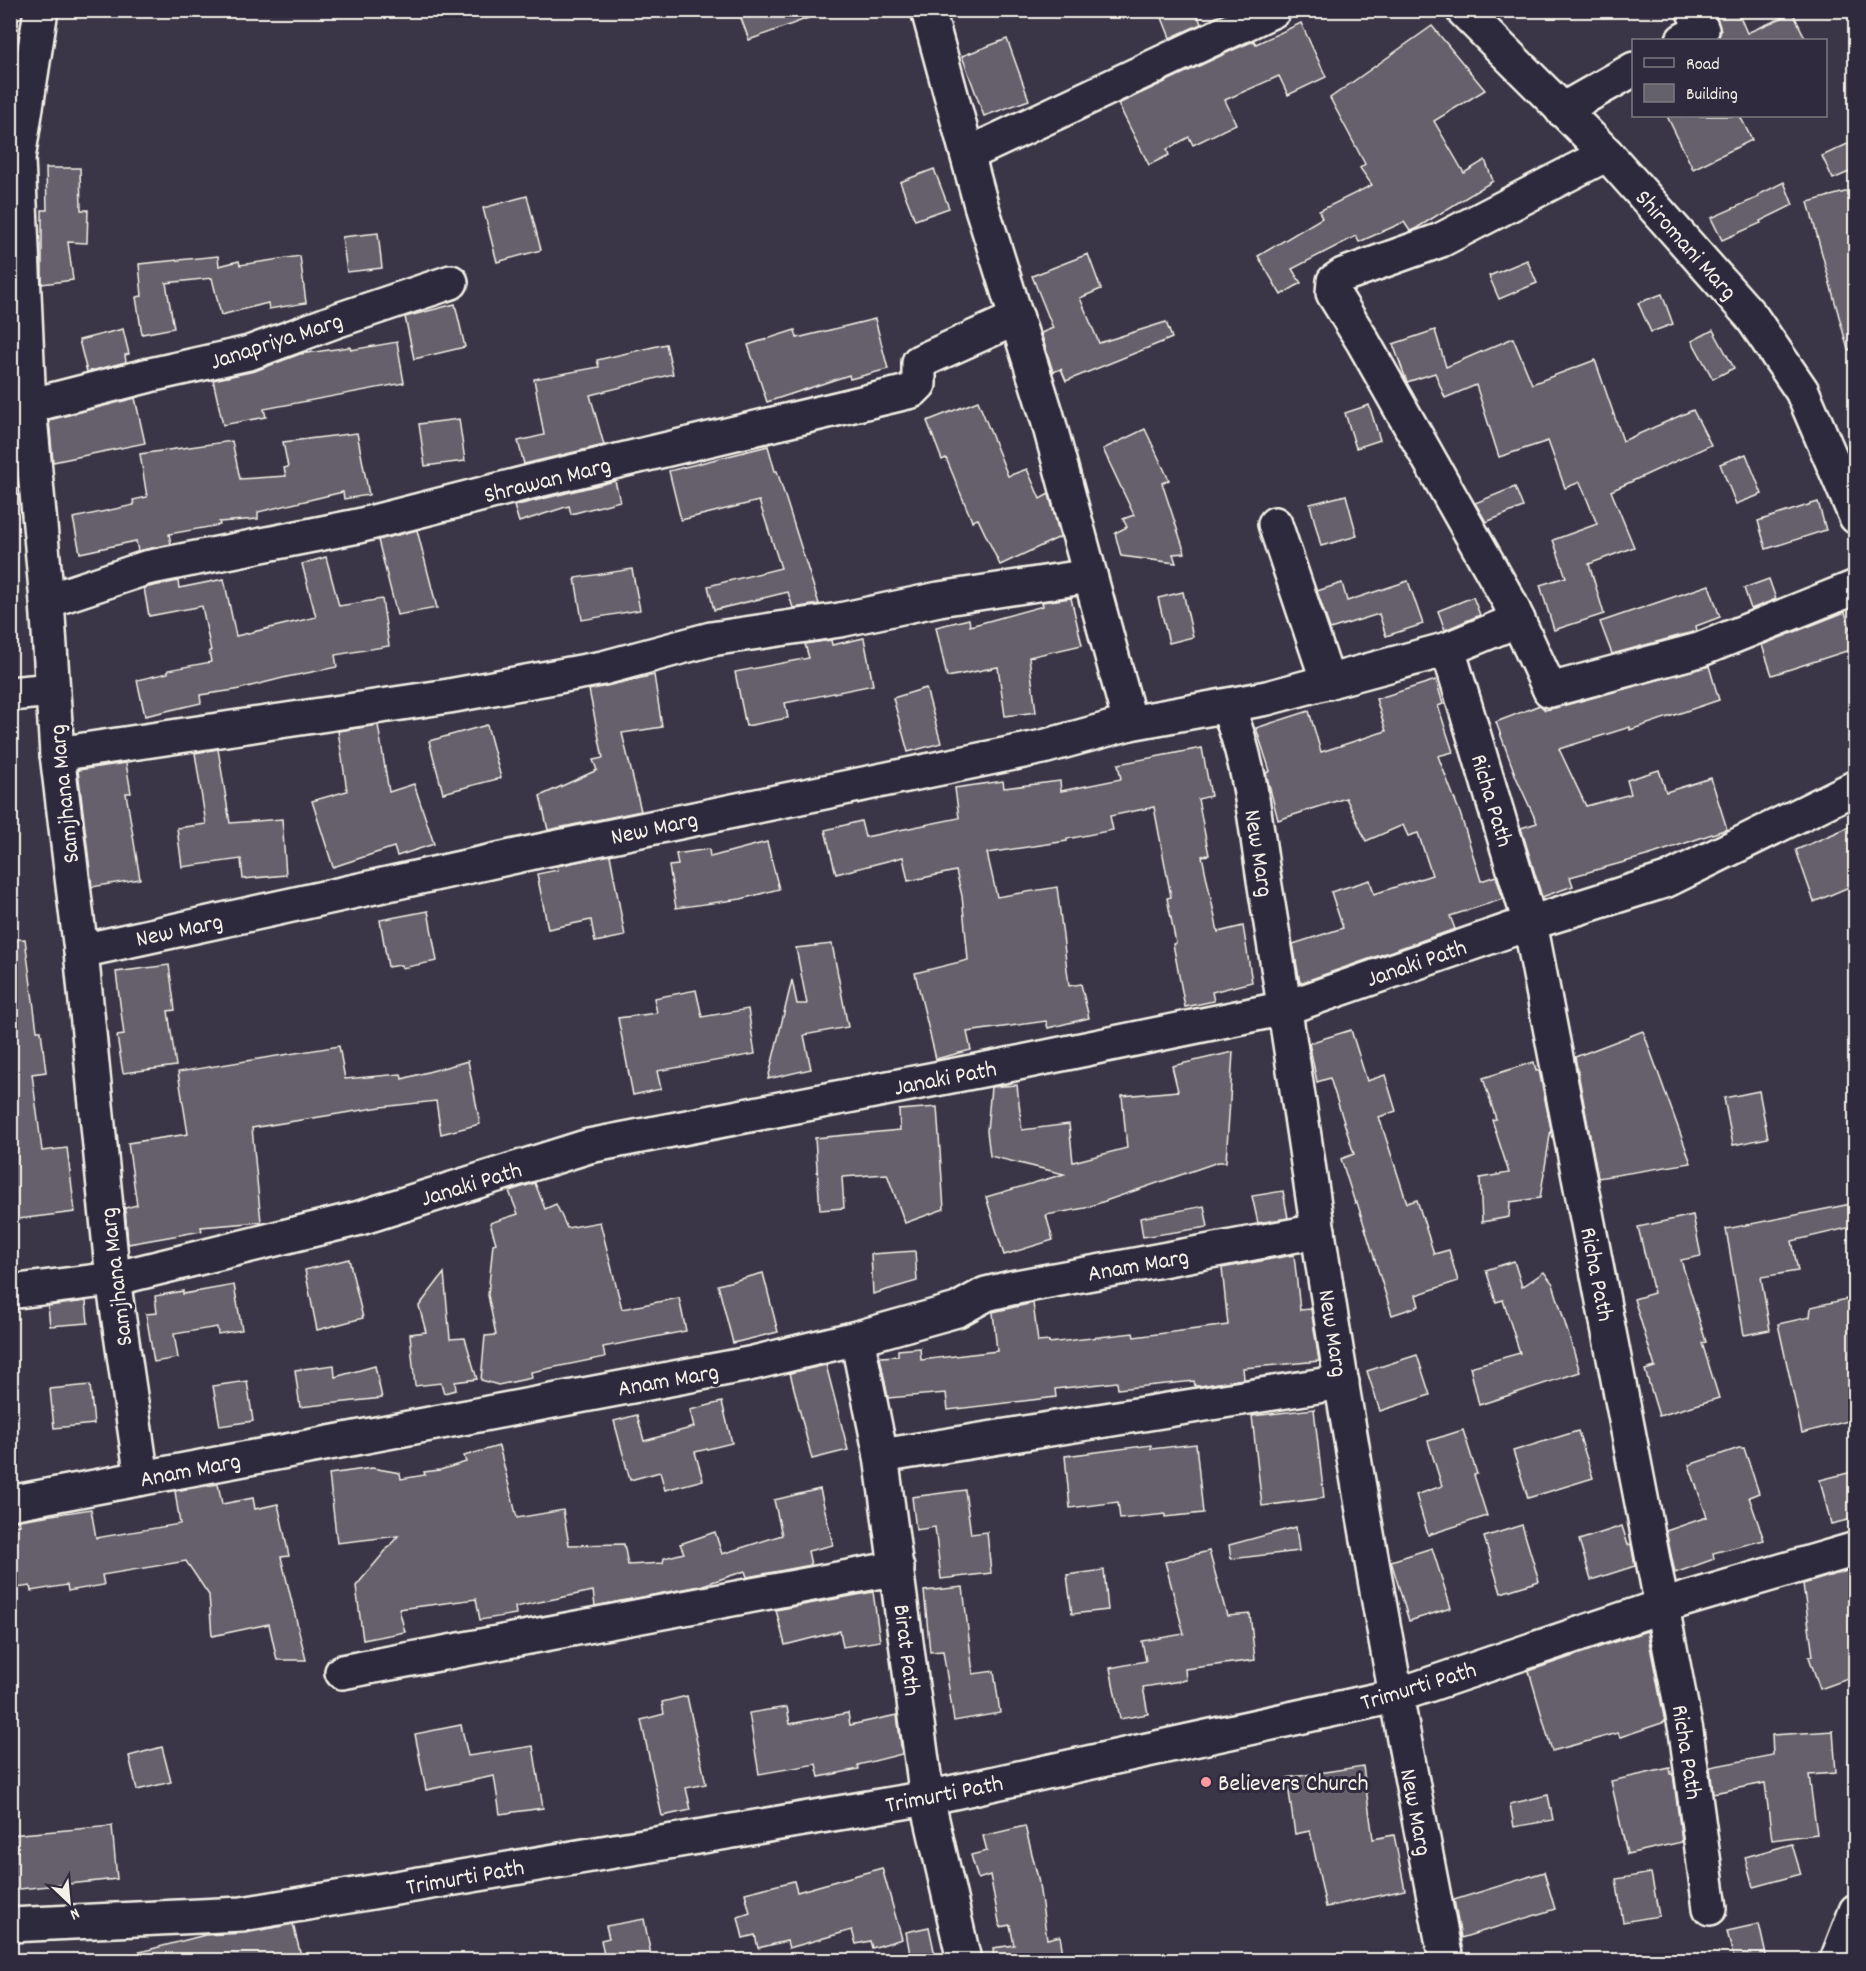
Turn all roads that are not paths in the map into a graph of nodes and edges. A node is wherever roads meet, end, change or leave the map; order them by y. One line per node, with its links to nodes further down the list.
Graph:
1 (41, 10): 13 (street, Samjhana Marg)
2 (928, 10): 9 (street)
3 (1274, 10): 9 (street)
4 (1463, 10): 8 (street, Shiromani Marg)
5 (1693, 10): 6 (street)
6 (1685, 39)
7 (1632, 70): 8 (street)
8 (1562, 110): 10 (street, Shiromani Marg)
9 (968, 154): 12 (street)
10 (1607, 154): 14 (street, Shiromani Marg); 19 (street)
11 (451, 282): 13 (street, Janapriya Marg)
12 (1017, 318): 16 (street); 18 (street, Shrawan Marg)
13 (29, 406): 18 (street, Samjhana Marg)
14 (1856, 518)
15 (1275, 524): 21 (street)
16 (1090, 576): 25 (street); 26 (street)
17 (1856, 587): 19 (street)
18 (47, 600): 22 (street, Samjhana Marg)
19 (1518, 620): 20 (street, New Marg)
20 (1448, 649): 21 (street, New Marg); 28 (street, Richa Path)
21 (1328, 681): 24 (street, New Marg)
22 (52, 690): 23 (street); 26 (street, Samjhana Marg)
23 (10, 694)
24 (1227, 705): 25 (street, New Marg); 30 (street, New Marg)
25 (1130, 723): 29 (street, New Marg)
26 (57, 754): 29 (street, Samjhana Marg)
27 (1856, 787): 28 (street, Janaki Path)
28 (1530, 923): 30 (street, Janaki Path); 41 (street, Richa Path)
29 (81, 951): 32 (street, Samjhana Marg)
30 (1285, 1008): 31 (street, New Marg); 32 (street, Janaki Path)
31 (1318, 1231): 34 (street, Anam Marg); 35 (street, New Marg)
32 (113, 1279): 33 (street, Janaki Path); 37 (street, Samjhana Marg)
33 (10, 1292)
34 (857, 1338): 36 (street, Birat Path); 37 (street, Anam Marg)
35 (1342, 1382): 36 (street); 43 (street, New Marg)
36 (881, 1456): 40 (street, Birat Path)
37 (142, 1478): 38 (street, Anam Marg)
38 (10, 1503)
39 (1856, 1549): 41 (street, Trimurti Path)
40 (897, 1568): 42 (street); 44 (street, Birat Path)
41 (1662, 1606): 43 (street, Trimurti Path); 45 (street, Richa Path)
42 (342, 1672)
43 (1395, 1696): 44 (street, Trimurti Path); 49 (street, New Marg)
44 (927, 1798): 47 (street, Trimurti Path); 48 (street, Birat Path)
45 (1710, 1908)
46 (1856, 1911): 50 (street)
47 (10, 1925)
48 (964, 1960)
49 (1446, 1960)
50 (1837, 1960)

